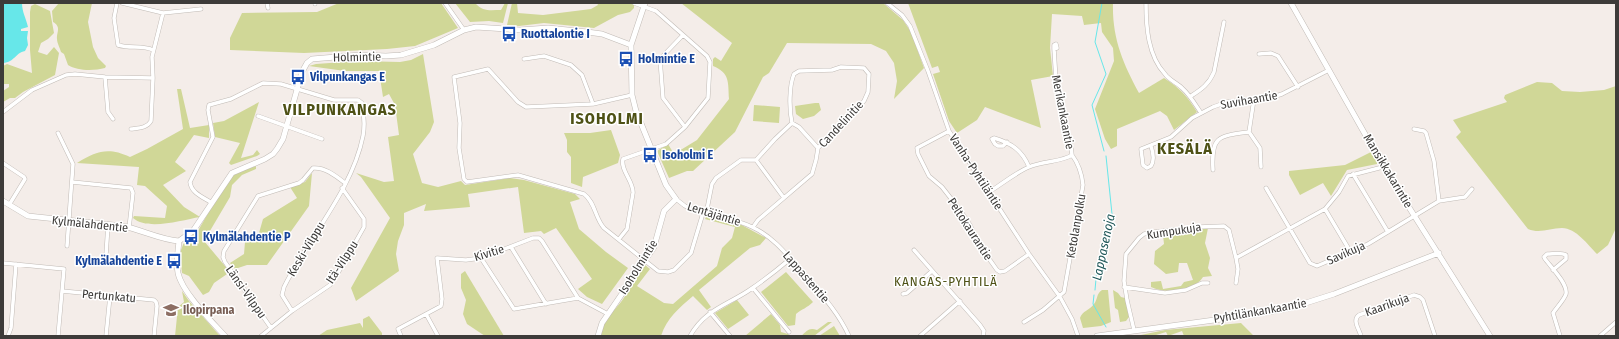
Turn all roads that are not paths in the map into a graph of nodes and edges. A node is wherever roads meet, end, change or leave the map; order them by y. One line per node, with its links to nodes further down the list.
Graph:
1 (117, 3): 17 (street)
2 (122, 3): 12 (street)
3 (267, 3): 10 (street)
4 (444, 3): 14 (street)
5 (634, 3): 9 (street)
6 (887, 3): 39 (street, Vanha-Pyhtiläntie)
7 (1146, 3): 27 (street)
8 (1291, 3): 21 (street, Mansikkakarintie)
9 (644, 5): 15 (street); 16 (street)
10 (268, 8)
11 (201, 9): 12 (street)
12 (163, 13): 17 (street)
13 (1224, 22): 27 (street)
14 (464, 30): 16 (street, Holmintie); 25 (street, Holmintie)
15 (683, 35): 36 (street); 36 (street)
16 (631, 45): 26 (street)
17 (153, 50): 23 (street)
18 (1054, 50): 47 (street, Merikankaantie)
19 (1259, 54): 24 (street)
20 (524, 59): 29 (street)
21 (1329, 70): 24 (street, Suvihaantie); 50 (street, Mansikkakarintie)
22 (105, 77): 23 (street); 30 (street); 33 (street)
23 (153, 77): 37 (street)
24 (1298, 87): 28 (street, Suvihaantie)
25 (298, 89): 35 (street, Holmintie); 56 (street, Keski-Vilppu); 65 (street)
26 (632, 95): 29 (street); 46 (street)
27 (1191, 96): 31 (street)
28 (1254, 99): 31 (street, Suvihaantie); 40 (street)
29 (593, 104): 76 (street)
30 (3, 112)
31 (1201, 113): 44 (street, Suvihaantie)
32 (258, 116): 35 (street)
33 (113, 119)
34 (792, 123): 45 (street); 45 (street, Candelinitie); 48 (street)
35 (286, 127): 42 (street); 65 (street, Holmintie)
36 (685, 127): 46 (street)
37 (131, 129)
38 (1414, 129): 64 (street)
39 (949, 131): 60 (street, Vanha-Pyhtiläntie); 83 (street, Peltokaurantie)
40 (1249, 132): 52 (street); 53 (street)
41 (58, 133): 55 (street)
42 (322, 138)
43 (1006, 142): 51 (street)
44 (1151, 146): 44 (street)
45 (818, 148): 61 (street, Candelinitie)
46 (652, 150): 62 (street); 76 (street)
47 (1072, 155): 51 (street, Merikankaantie); 100 (street, Ketolanpolku)
48 (756, 160): 61 (street); 68 (street)
49 (3, 163): 66 (street)
50 (1383, 166): 54 (street); 69 (street, Mansikkakarintie)
51 (1029, 167): 60 (street, Merikankaantie)
52 (1261, 167)
53 (1212, 170)
54 (1353, 174): 67 (street); 75 (street)
55 (72, 182): 70 (street); 73 (street)
56 (345, 183): 57 (street, Keski-Vilppu); 110 (street, Länsi-Vilppu)
57 (342, 188): 104 (street, Keski-Vilppu); 104 (street, Itä-Vilppu)
58 (1266, 188): 74 (street, Savikuja)
59 (1472, 189): 64 (street)
60 (989, 192): 83 (street, Vanha-Pyhtiläntie)
61 (784, 198): 72 (street, Candelinitie)
62 (676, 199): 68 (street, Lentäjäntie); 88 (street, Isoholmintie)
63 (3, 201): 66 (street, Kylmälahdentie)
64 (1439, 201): 69 (street, Savikuja)
65 (212, 203): 77 (street, Holmintie)
66 (9, 205): 70 (street, Kylmälahdentie)
67 (1325, 209): 74 (street); 81 (street)
68 (704, 213): 72 (street, Lentäjäntie); 88 (street)
69 (1414, 215): 75 (street, Savikuja); 82 (street, Mansikkakarintie)
70 (69, 221): 71 (street, Kylmälahdentie); 78 (street)
71 (108, 225): 73 (street, Kylmälahdentie); 84 (street)
72 (753, 227): 86 (street, Lappastentie)
73 (129, 228): 77 (street, Kylmälahdentie)
74 (1289, 229): 81 (street, Savikuja); 87 (street)
75 (1388, 232): 81 (street, Savikuja)
76 (619, 239): 88 (street)
77 (179, 241): 117 (street)
78 (67, 246)
79 (511, 247): 85 (street, Kivitie); 101 (street, Kivitie); 103 (street)
80 (914, 250): 92 (street)
81 (1350, 251)
82 (1439, 253): 111 (street, Pyhtilänkankaantie); 131 (street, Mansikkakarintie)
83 (1029, 254): 100 (street, Vanha-Pyhtiläntie)
84 (106, 255)
85 (481, 258): 103 (street); 106 (street, Kivitie)
86 (790, 258): 96 (street); 124 (street, Lappastentie)
87 (1236, 258): 94 (street, Kumpukuja); 95 (street, Kumpukuja)
88 (645, 261): 107 (street, Isoholmintie)
89 (3, 263): 90 (street)
90 (16, 264): 97 (street); 113 (street)
91 (1553, 270): 91 (street); 132 (street)
92 (932, 271): 98 (street); 102 (street)
93 (1208, 283): 95 (street)
94 (1236, 283)
95 (1124, 287): 111 (street, Kumpukuja)
96 (753, 288): 105 (street); 112 (street)
97 (62, 291): 99 (street, Pertunkatu); 114 (street)
98 (903, 294)
99 (110, 296): 115 (street); 116 (street, Pertunkatu)
100 (1060, 297): 108 (street); 127 (street, Vanha-Pyhtiläntie)
101 (578, 298): 103 (street); 107 (street)
102 (960, 301): 125 (street); 126 (street)
103 (546, 304)
104 (292, 311): 110 (street, Itä-Vilppu)
105 (710, 312): 122 (street); 123 (street)
106 (426, 314): 119 (street); 120 (street)
107 (608, 314): 121 (street, Isoholmintie)
108 (1024, 322)
109 (1616, 322): 133 (street)
110 (271, 328): 118 (street, Itä-Vilppu)
111 (1134, 330): 128 (street, Pyhtilänkankaantie)
112 (789, 332)
113 (8, 336)
114 (58, 336)
115 (106, 336)
116 (154, 336)
117 (225, 336)
118 (260, 336)
119 (401, 336)
120 (438, 336)
121 (598, 336)
122 (690, 336)
123 (730, 336)
124 (849, 336)
125 (920, 336)
126 (983, 336)
127 (1078, 336)
128 (1097, 336)
129 (1361, 336): 130 (street, Kaarikuja)
130 (1435, 336)
131 (1490, 336)
132 (1560, 336)
133 (1600, 336)

